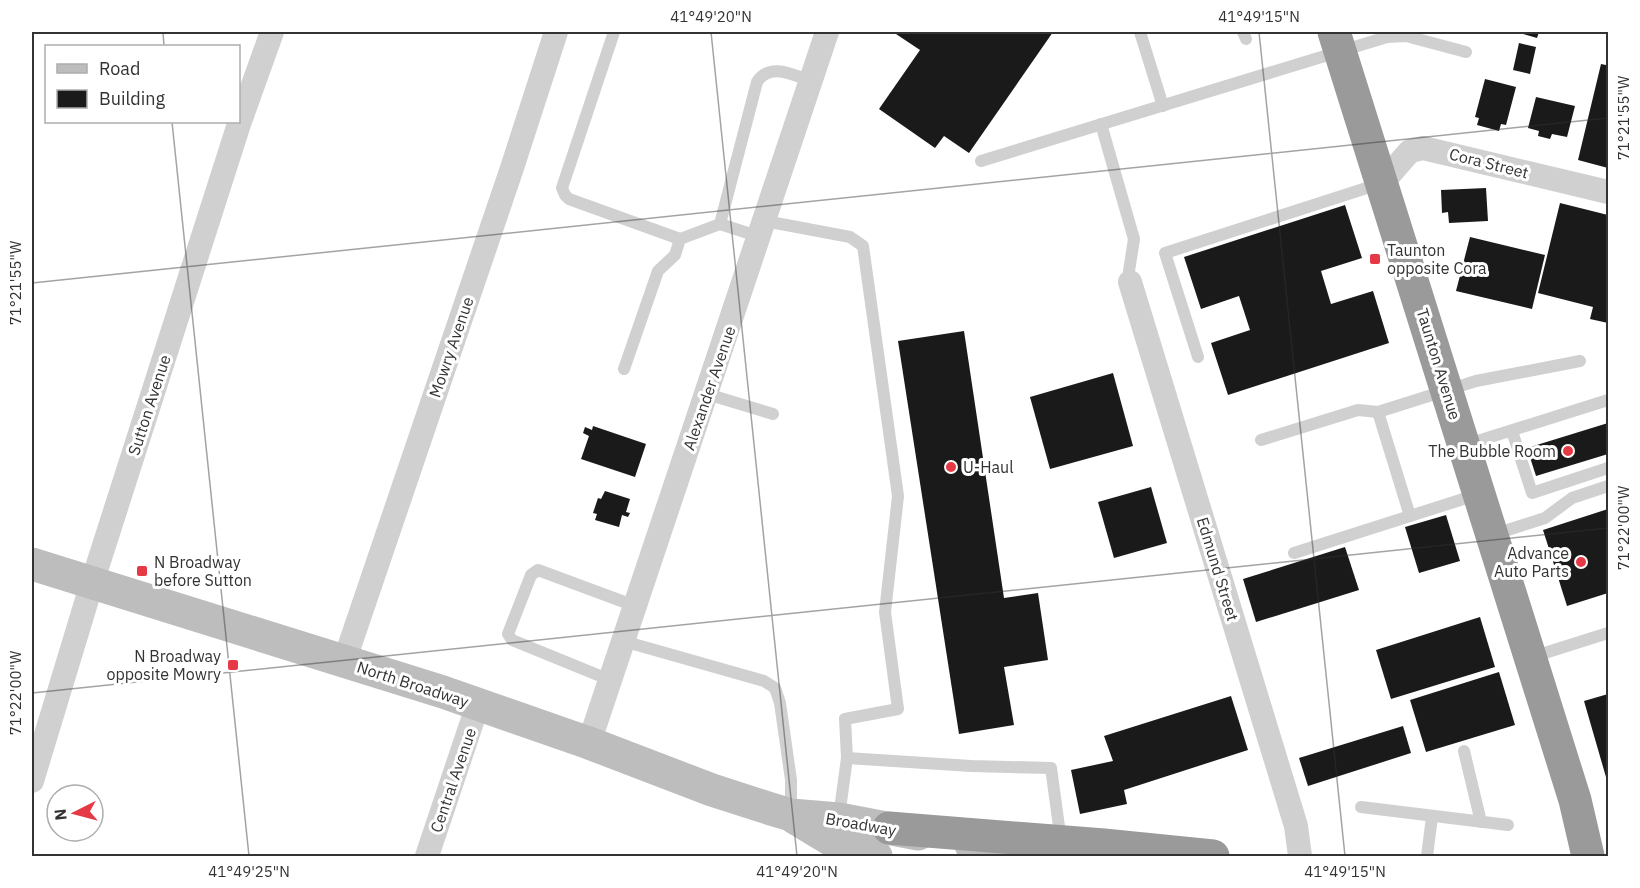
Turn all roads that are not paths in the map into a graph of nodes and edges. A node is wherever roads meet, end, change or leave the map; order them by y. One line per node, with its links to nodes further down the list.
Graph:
1 (272, 32): 10 (street, Sutton Avenue)
2 (556, 32): 43 (street, Mowry Avenue)
3 (614, 32): 18 (lane)
4 (827, 32): 8 (street, Alexander Avenue)
5 (1140, 32): 9 (lane)
6 (1337, 41): 7 (lane); 9 (lane); 14 (highway, Taunton Avenue)
7 (1466, 52)
8 (811, 81): 16 (lane); 17 (street, Alexander Avenue)
9 (1163, 106): 12 (lane)
10 (240, 121)
11 (239, 123): 38 (street, Sutton Avenue)
12 (1101, 124): 13 (lane); 19 (lane)
13 (981, 161)
14 (1382, 183): 15 (street, Cora Street); 20 (lane); 23 (highway, Taunton Avenue)
15 (1608, 192)
16 (720, 224): 17 (lane); 18 (lane)
17 (762, 229): 24 (street, Alexander Avenue); 48 (lane)
18 (681, 239): 22 (lane)
19 (1130, 282): 63 (street, Edmund Street)
20 (1198, 357)
21 (1580, 361): 23 (lane)
22 (624, 369)
23 (1447, 390): 26 (lane); 30 (highway, Taunton Avenue)
24 (707, 394): 27 (lane); 39 (street, Alexander Avenue)
25 (1606, 400): 28 (lane)
26 (1378, 412): 29 (lane); 34 (lane)
27 (773, 414)
28 (1512, 430): 30 (lane); 31 (lane)
29 (1261, 440)
30 (1464, 446): 33 (highway, Taunton Avenue)
31 (1608, 468)
32 (1608, 486): 35 (lane)
33 (1479, 494): 34 (lane); 35 (highway, Taunton Avenue)
34 (1410, 516): 36 (lane)
35 (1492, 535): 42 (highway, Taunton Avenue)
36 (1294, 553)
37 (32, 564): 38 (main road, North Broadway)
38 (92, 583): 43 (main road, North Broadway); 49 (street, Sutton Avenue)
39 (635, 606): 41 (street, Alexander Avenue); 44 (lane)
40 (1608, 633): 42 (lane)
41 (623, 640): 44 (street, Alexander Avenue); 52 (lane)
42 (1531, 658): 50 (highway, Taunton Avenue)
43 (344, 662): 45 (main road, North Broadway)
44 (610, 680): 46 (street, Alexander Avenue)
45 (478, 704): 46 (main road, North Broadway); 60 (street, Central Avenue)
46 (589, 743): 52 (main road, North Broadway)
47 (1464, 751): 55 (lane)
48 (847, 758): 54 (lane); 59 (lane)
49 (32, 781)
50 (1575, 800): 57 (highway); 65 (highway); 66 (highway)
51 (1360, 807): 53 (lane)
52 (791, 815): 54 (main road, Broadway); 58 (main road, Broadway)
53 (1432, 817): 55 (lane); 64 (lane)
54 (839, 819): 58 (main road, Broadway)
55 (1481, 822): 56 (lane)
56 (1508, 825)
57 (1608, 832)
58 (882, 842): 59 (highway); 61 (main road, Broadway)
59 (1061, 842): 62 (highway)
60 (427, 856)
61 (1024, 856)
62 (1213, 856)
63 (1300, 856)
64 (1427, 856)
65 (1570, 856)
66 (1588, 856)

